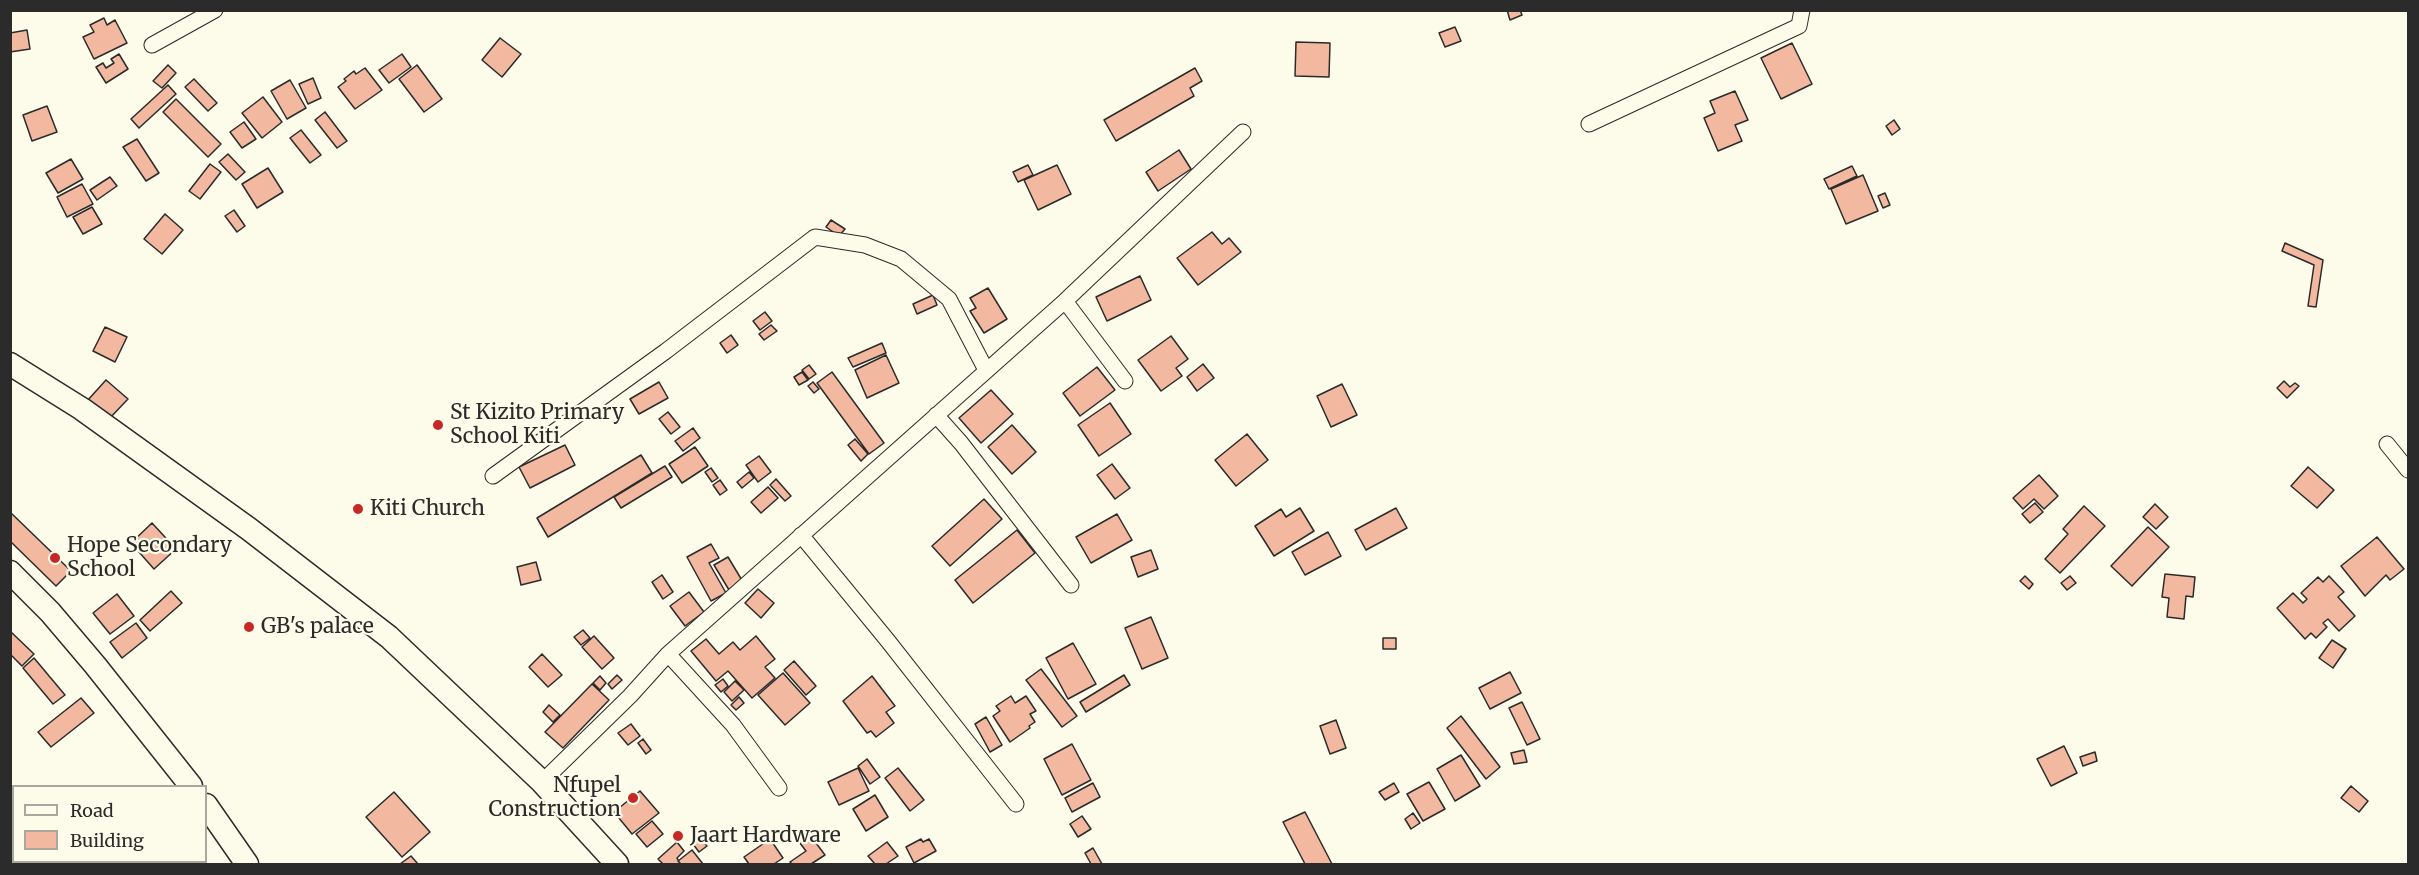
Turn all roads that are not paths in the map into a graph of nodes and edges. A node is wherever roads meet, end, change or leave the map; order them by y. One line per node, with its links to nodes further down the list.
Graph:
1 (215, 10): 3 (street)
2 (1802, 10): 4 (street)
3 (152, 45)
4 (1589, 124)
5 (1243, 132): 6 (street)
6 (1065, 301): 8 (street); 9 (street)
7 (10, 364): 18 (street)
8 (986, 370): 10 (street); 13 (street)
9 (1125, 381)
10 (936, 415): 14 (street); 16 (street)
11 (2387, 444): 12 (street)
12 (2409, 470)
13 (493, 476)
14 (801, 535): 17 (street); 21 (street)
15 (10, 572): 19 (street)
16 (1071, 585)
17 (668, 654): 18 (street); 20 (street)
18 (542, 782): 24 (street)
19 (190, 785)
20 (779, 789)
21 (1016, 804)
22 (207, 806): 23 (street)
23 (247, 864)
24 (617, 864)

